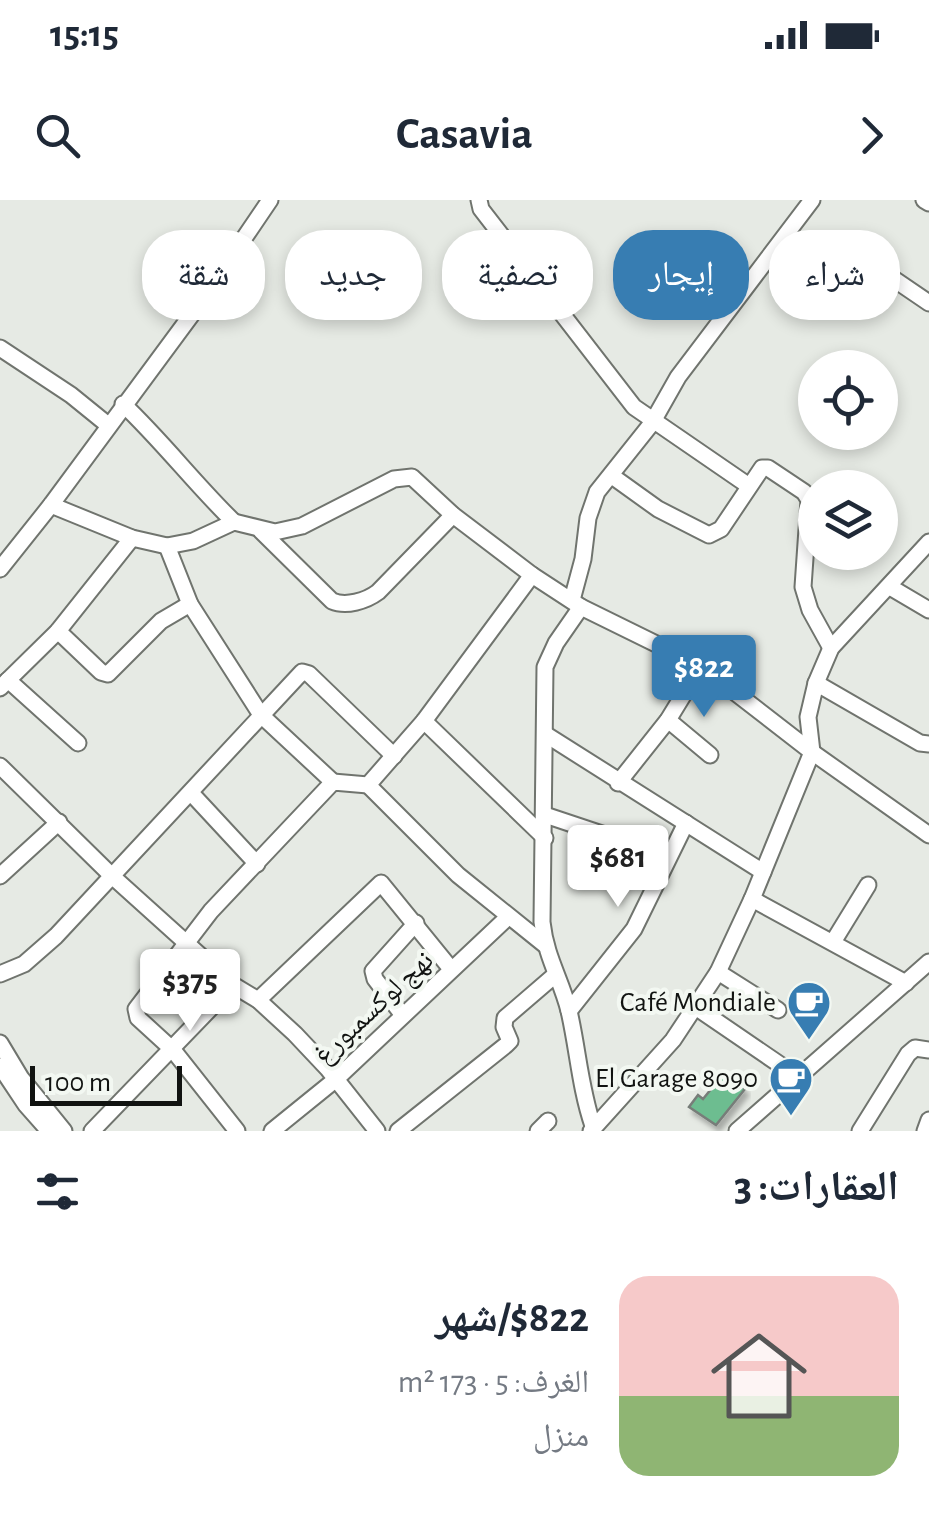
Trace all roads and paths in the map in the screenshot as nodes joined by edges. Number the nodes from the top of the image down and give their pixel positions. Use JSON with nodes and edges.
{"nodes":[{"id":1,"x":270,"y":200,"type":"edge"},
{"id":2,"x":480,"y":200,"type":"edge"},
{"id":3,"x":812,"y":200,"type":"edge"},
{"id":4,"x":900,"y":283,"type":"edge"},
{"id":5,"x":929,"y":304,"type":"edge"},
{"id":6,"x":0,"y":348,"type":"edge"},
{"id":7,"x":124,"y":404,"type":"junction"},
{"id":8,"x":652,"y":422,"type":"junction"},
{"id":9,"x":108,"y":425,"type":"junction"},
{"id":10,"x":612,"y":476,"type":"junction"},
{"id":11,"x":750,"y":486,"type":"junction"},
{"id":12,"x":51,"y":505,"type":"junction"},
{"id":13,"x":454,"y":515,"type":"junction"},
{"id":14,"x":234,"y":522,"type":"junction"},
{"id":15,"x":262,"y":531,"type":"junction"},
{"id":16,"x":132,"y":538,"type":"junction"},
{"id":17,"x":929,"y":542,"type":"edge"},
{"id":18,"x":167,"y":546,"type":"junction"},
{"id":19,"x":0,"y":569,"type":"edge"},
{"id":20,"x":532,"y":575,"type":"junction"},
{"id":21,"x":890,"y":586,"type":"junction"},
{"id":22,"x":577,"y":603,"type":"junction"},
{"id":23,"x":190,"y":604,"type":"junction"},
{"id":24,"x":929,"y":610,"type":"edge"},
{"id":25,"x":58,"y":631,"type":"junction"},
{"id":26,"x":831,"y":648,"type":"junction"},
{"id":27,"x":702,"y":666,"type":"junction"},
{"id":28,"x":816,"y":683,"type":"junction"},
{"id":29,"x":4,"y":684,"type":"edge"},
{"id":30,"x":261,"y":715,"type":"junction"},
{"id":31,"x":668,"y":720,"type":"junction"},
{"id":32,"x":424,"y":721,"type":"junction"},
{"id":33,"x":545,"y":734,"type":"junction"},
{"id":34,"x":78,"y":742,"type":"dead end"},
{"id":35,"x":929,"y":744,"type":"edge"},
{"id":36,"x":812,"y":752,"type":"junction"},
{"id":37,"x":710,"y":755,"type":"dead end"},
{"id":38,"x":394,"y":756,"type":"junction"},
{"id":39,"x":0,"y":766,"type":"edge"},
{"id":40,"x":333,"y":782,"type":"junction"},
{"id":41,"x":618,"y":783,"type":"junction"},
{"id":42,"x":368,"y":785,"type":"junction"},
{"id":43,"x":192,"y":794,"type":"junction"},
{"id":44,"x":545,"y":815,"type":"junction"},
{"id":45,"x":59,"y":822,"type":"junction"},
{"id":46,"x":686,"y":822,"type":"junction"},
{"id":47,"x":929,"y":835,"type":"edge"},
{"id":48,"x":545,"y":838,"type":"junction"},
{"id":49,"x":258,"y":864,"type":"junction"},
{"id":50,"x":664,"y":864,"type":"junction"},
{"id":51,"x":763,"y":872,"type":"junction"},
{"id":52,"x":0,"y":876,"type":"edge"},
{"id":53,"x":112,"y":876,"type":"junction"},
{"id":54,"x":868,"y":885,"type":"dead end"},
{"id":55,"x":752,"y":899,"type":"junction"},
{"id":56,"x":506,"y":918,"type":"junction"},
{"id":57,"x":416,"y":924,"type":"junction"},
{"id":58,"x":186,"y":941,"type":"junction"},
{"id":59,"x":833,"y":942,"type":"junction"},
{"id":60,"x":545,"y":945,"type":"junction"},
{"id":61,"x":929,"y":962,"type":"edge"},
{"id":62,"x":451,"y":969,"type":"junction"},
{"id":63,"x":718,"y":972,"type":"junction"},
{"id":64,"x":0,"y":974,"type":"edge"},
{"id":65,"x":555,"y":976,"type":"junction"},
{"id":66,"x":906,"y":983,"type":"junction"},
{"id":67,"x":233,"y":985,"type":"junction"},
{"id":68,"x":258,"y":1000,"type":"junction"},
{"id":69,"x":697,"y":1008,"type":"junction"},
{"id":70,"x":569,"y":1010,"type":"junction"},
{"id":71,"x":778,"y":1010,"type":"dead end"},
{"id":72,"x":402,"y":1014,"type":"junction"},
{"id":73,"x":0,"y":1043,"type":"edge"},
{"id":74,"x":173,"y":1050,"type":"junction"},
{"id":75,"x":929,"y":1050,"type":"edge"},
{"id":76,"x":0,"y":1066,"type":"edge"},
{"id":77,"x":798,"y":1077,"type":"junction"},
{"id":78,"x":335,"y":1080,"type":"junction"},
{"id":79,"x":929,"y":1120,"type":"edge"},
{"id":80,"x":592,"y":1128,"type":"edge"},
{"id":81,"x":276,"y":1130,"type":"edge"},
{"id":82,"x":48,"y":1131,"type":"edge"},
{"id":83,"x":64,"y":1131,"type":"edge"},
{"id":84,"x":92,"y":1131,"type":"edge"},
{"id":85,"x":237,"y":1131,"type":"edge"},
{"id":86,"x":377,"y":1131,"type":"edge"},
{"id":87,"x":398,"y":1131,"type":"edge"},
{"id":88,"x":737,"y":1131,"type":"edge"},
{"id":89,"x":860,"y":1131,"type":"edge"},
{"id":90,"x":925,"y":1131,"type":"edge"}],
"edges":[{"from":1,"to":7,"type":"street"},
{"from":2,"to":8,"type":"street"},
{"from":3,"to":8,"type":"street"},
{"from":4,"to":5,"type":"street"},
{"from":6,"to":9,"type":"street"},
{"from":7,"to":9,"type":"street"},
{"from":7,"to":14,"type":"street"},
{"from":8,"to":10,"type":"street"},
{"from":8,"to":11,"type":"street"},
{"from":9,"to":12,"type":"street"},
{"from":10,"to":11,"type":"street"},
{"from":10,"to":22,"type":"street"},
{"from":11,"to":26,"type":"street"},
{"from":12,"to":16,"type":"street"},
{"from":12,"to":19,"type":"street"},
{"from":13,"to":15,"type":"street"},
{"from":13,"to":15,"type":"street"},
{"from":13,"to":20,"type":"street"},
{"from":14,"to":15,"type":"street"},
{"from":14,"to":18,"type":"street"},
{"from":16,"to":18,"type":"street"},
{"from":16,"to":25,"type":"street"},
{"from":17,"to":21,"type":"street"},
{"from":18,"to":23,"type":"street"},
{"from":20,"to":22,"type":"street"},
{"from":20,"to":32,"type":"street"},
{"from":21,"to":24,"type":"street"},
{"from":21,"to":26,"type":"street"},
{"from":22,"to":27,"type":"street"},
{"from":22,"to":33,"type":"street"},
{"from":23,"to":25,"type":"street"},
{"from":23,"to":30,"type":"street"},
{"from":25,"to":29,"type":"street"},
{"from":26,"to":28,"type":"street"},
{"from":27,"to":31,"type":"street"},
{"from":27,"to":36,"type":"street"},
{"from":28,"to":35,"type":"street"},
{"from":28,"to":36,"type":"street"},
{"from":29,"to":34,"type":"street"},
{"from":30,"to":38,"type":"street"},
{"from":30,"to":40,"type":"street"},
{"from":30,"to":43,"type":"street"},
{"from":31,"to":37,"type":"street"},
{"from":31,"to":41,"type":"street"},
{"from":32,"to":38,"type":"street"},
{"from":32,"to":48,"type":"street"},
{"from":33,"to":41,"type":"street"},
{"from":33,"to":44,"type":"street"},
{"from":36,"to":47,"type":"street"},
{"from":36,"to":51,"type":"street"},
{"from":38,"to":42,"type":"street"},
{"from":39,"to":45,"type":"street"},
{"from":40,"to":42,"type":"street"},
{"from":40,"to":49,"type":"street"},
{"from":41,"to":46,"type":"street"},
{"from":42,"to":56,"type":"street"},
{"from":43,"to":49,"type":"street"},
{"from":43,"to":53,"type":"street"},
{"from":44,"to":48,"type":"street"},
{"from":44,"to":50,"type":"street"},
{"from":45,"to":52,"type":"street"},
{"from":45,"to":53,"type":"street"},
{"from":46,"to":50,"type":"street"},
{"from":46,"to":51,"type":"street"},
{"from":48,"to":60,"type":"street"},
{"from":49,"to":58,"type":"street"},
{"from":50,"to":70,"type":"street"},
{"from":51,"to":55,"type":"street"},
{"from":53,"to":58,"type":"street"},
{"from":53,"to":64,"type":"street"},
{"from":54,"to":59,"type":"street"},
{"from":55,"to":59,"type":"street"},
{"from":55,"to":63,"type":"street"},
{"from":56,"to":60,"type":"street"},
{"from":56,"to":62,"type":"street","name":"نهج لوكسمبورغ"},
{"from":57,"to":62,"type":"street"},
{"from":57,"to":68,"type":"street"},
{"from":57,"to":72,"type":"street"},
{"from":58,"to":67,"type":"street"},
{"from":58,"to":74,"type":"street"},
{"from":59,"to":66,"type":"street"},
{"from":60,"to":65,"type":"street"},
{"from":61,"to":66,"type":"street"},
{"from":62,"to":72,"type":"street","name":"نهج لوكسمبورغ"},
{"from":63,"to":69,"type":"street"},
{"from":63,"to":71,"type":"street"},
{"from":65,"to":70,"type":"street"},
{"from":65,"to":87,"type":"street"},
{"from":66,"to":77,"type":"street"},
{"from":67,"to":68,"type":"street"},
{"from":67,"to":74,"type":"street"},
{"from":68,"to":78,"type":"street"},
{"from":69,"to":77,"type":"street"},
{"from":69,"to":80,"type":"street"},
{"from":70,"to":80,"type":"street"},
{"from":72,"to":78,"type":"street","name":"نهج لوكسمبورغ"},
{"from":73,"to":83,"type":"street"},
{"from":74,"to":84,"type":"street"},
{"from":74,"to":85,"type":"street"},
{"from":75,"to":89,"type":"street"},
{"from":76,"to":82,"type":"street"},
{"from":77,"to":88,"type":"street"},
{"from":78,"to":81,"type":"street","name":"نهج لوكسمبورغ"},
{"from":78,"to":86,"type":"street"},
{"from":79,"to":90,"type":"street"}]}
